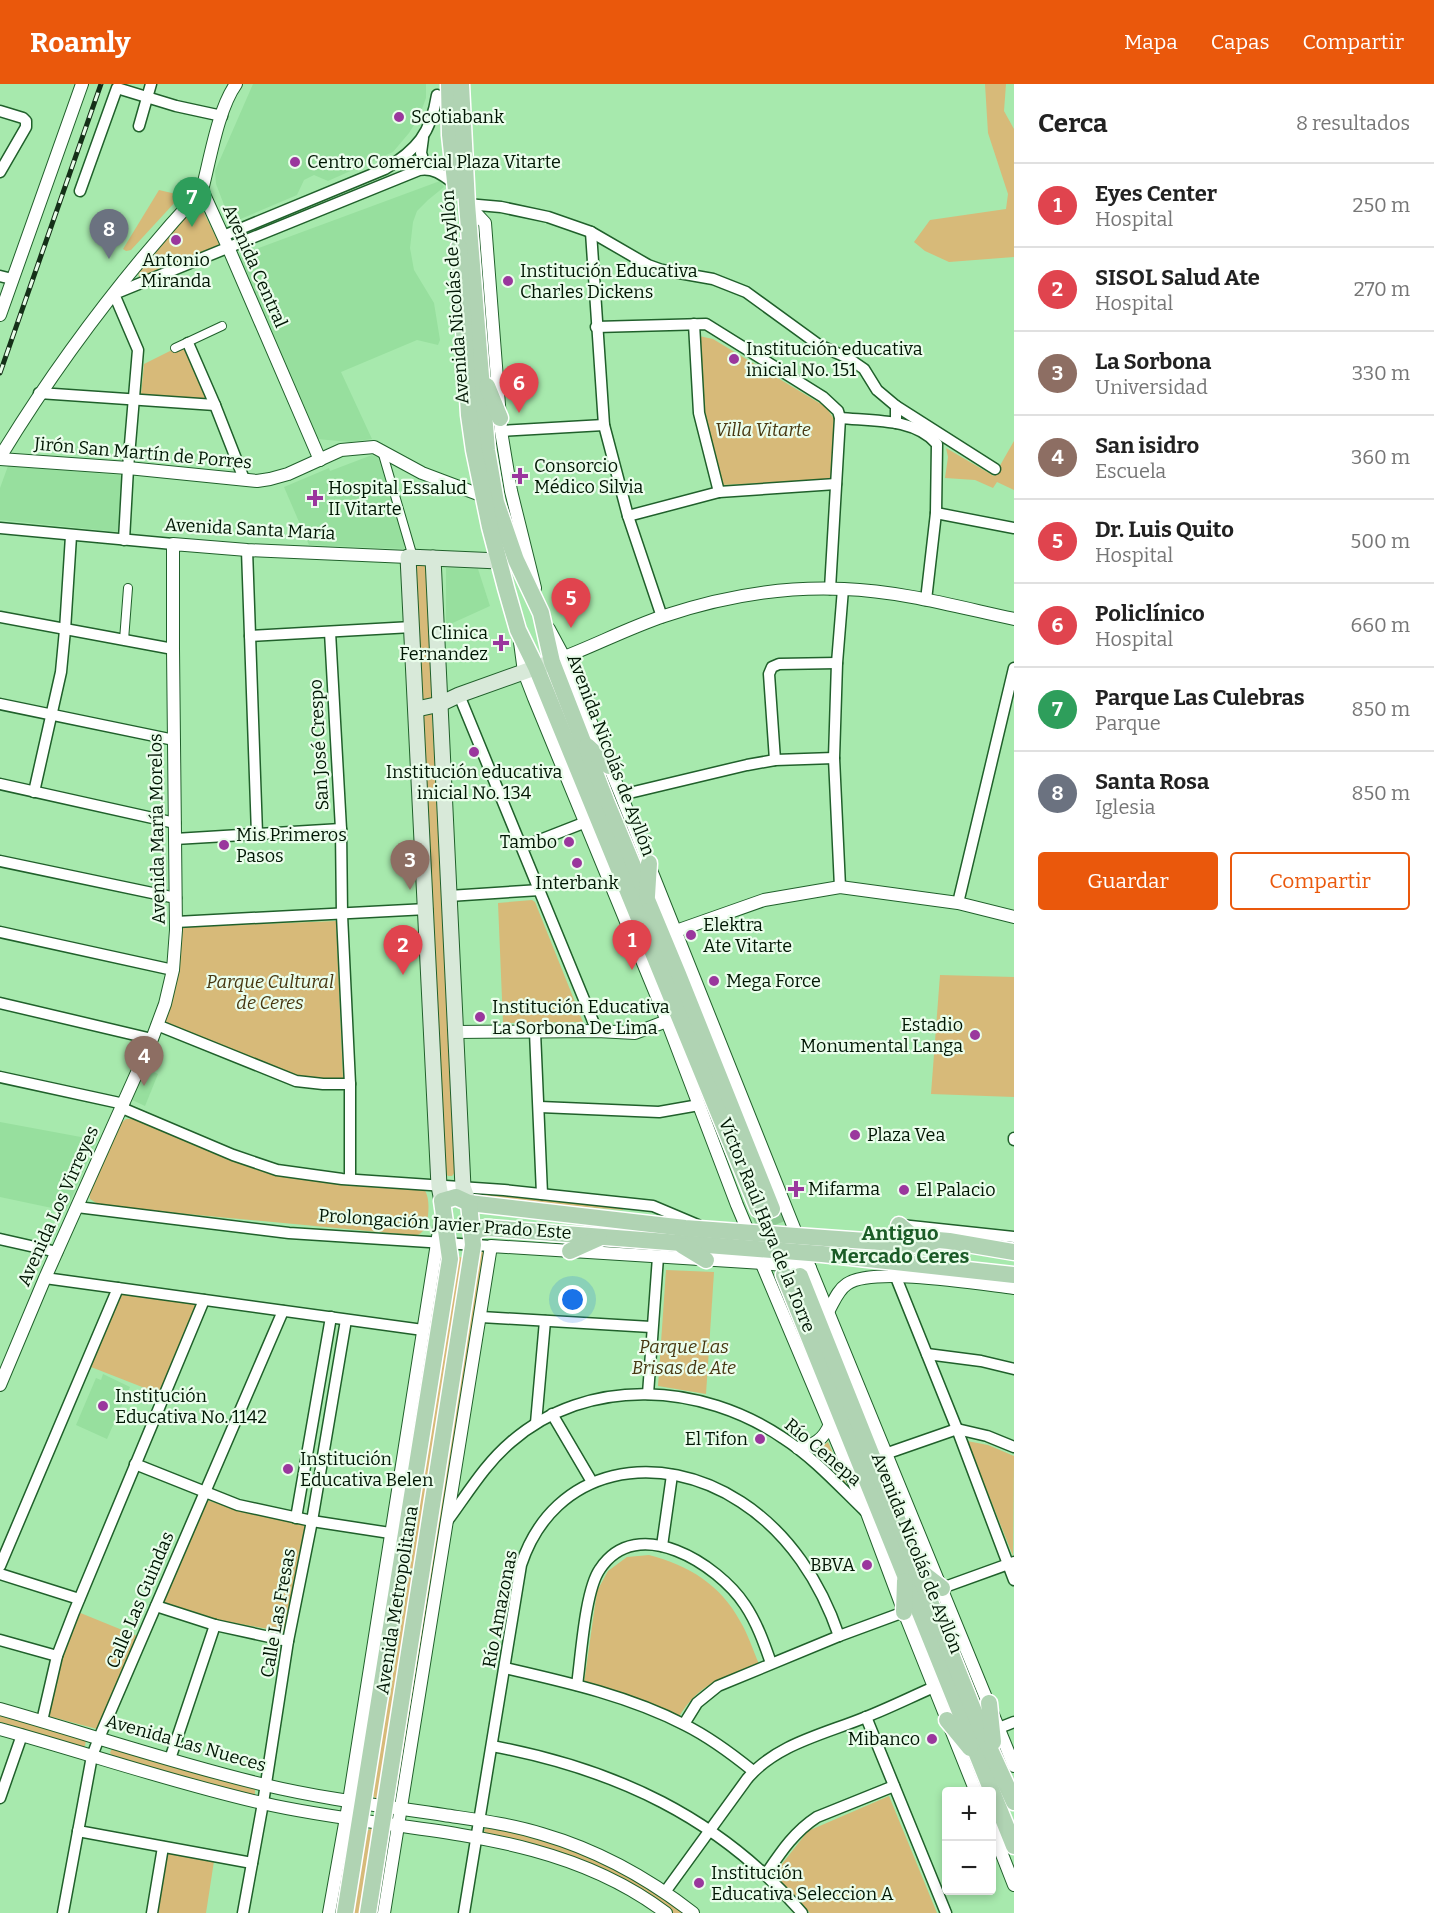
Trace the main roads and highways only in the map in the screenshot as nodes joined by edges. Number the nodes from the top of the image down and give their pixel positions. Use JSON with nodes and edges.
{"nodes":[{"id":1,"x":461,"y":84,"type":"edge"},
{"id":2,"x":443,"y":90,"type":"edge"},
{"id":3,"x":480,"y":367,"type":"junction"},
{"id":4,"x":500,"y":425,"type":"road end"},
{"id":5,"x":433,"y":558,"type":"junction"},
{"id":6,"x":498,"y":561,"type":"junction"},
{"id":7,"x":544,"y":664,"type":"junction"},
{"id":8,"x":440,"y":704,"type":"junction"},
{"id":9,"x":417,"y":710,"type":"junction"},
{"id":10,"x":577,"y":747,"type":"junction"},
{"id":11,"x":609,"y":766,"type":"road end"},
{"id":12,"x":571,"y":786,"type":"road end"},
{"id":13,"x":649,"y":863,"type":"road end"},
{"id":14,"x":609,"y":880,"type":"road end"},
{"id":15,"x":640,"y":903,"type":"junction"},
{"id":16,"x":466,"y":1195,"type":"junction"},
{"id":17,"x":442,"y":1198,"type":"junction"},
{"id":18,"x":765,"y":1209,"type":"tunnel mouth"},
{"id":19,"x":899,"y":1225,"type":"road end"},
{"id":20,"x":602,"y":1237,"type":"junction"},
{"id":21,"x":473,"y":1240,"type":"junction"},
{"id":22,"x":873,"y":1242,"type":"junction"},
{"id":23,"x":677,"y":1243,"type":"junction"},
{"id":24,"x":926,"y":1244,"type":"junction"},
{"id":25,"x":570,"y":1251,"type":"road end"},
{"id":26,"x":1014,"y":1252,"type":"edge"},
{"id":27,"x":872,"y":1259,"type":"junction"},
{"id":28,"x":706,"y":1260,"type":"road end"},
{"id":29,"x":929,"y":1264,"type":"junction"},
{"id":30,"x":800,"y":1268,"type":"junction"},
{"id":31,"x":1010,"y":1273,"type":"edge"},
{"id":32,"x":912,"y":1572,"type":"junction"},
{"id":33,"x":942,"y":1588,"type":"road end"},
{"id":34,"x":904,"y":1612,"type":"road end"},
{"id":35,"x":989,"y":1703,"type":"road end"},
{"id":36,"x":947,"y":1720,"type":"road end"},
{"id":37,"x":987,"y":1758,"type":"junction"},
{"id":38,"x":1014,"y":1802,"type":"edge"},
{"id":39,"x":1014,"y":1846,"type":"edge"},
{"id":40,"x":345,"y":1913,"type":"edge"},
{"id":41,"x":368,"y":1913,"type":"edge"}],
"edges":[{"from":1,"to":3,"type":"main road","name":"Avenida Nicolás de Ayllón"},
{"from":2,"to":6,"type":"main road","name":"Avenida Nicolás de Ayllón"},
{"from":3,"to":4,"type":"main road"},
{"from":3,"to":7,"type":"main road","name":"Avenida Nicolás de Ayllón"},
{"from":5,"to":6,"type":"main road","name":"Avenida Santa María"},
{"from":5,"to":8,"type":"main road"},
{"from":5,"to":9,"type":"main road","name":"Avenida Santa María"},
{"from":6,"to":7,"type":"main road","name":"Avenida Nicolás de Ayllón"},
{"from":7,"to":8,"type":"main road"},
{"from":7,"to":10,"type":"main road","name":"Avenida Nicolás de Ayllón"},
{"from":8,"to":9,"type":"main road"},
{"from":8,"to":16,"type":"main road"},
{"from":9,"to":17,"type":"main road"},
{"from":10,"to":11,"type":"main road"},
{"from":10,"to":12,"type":"main road"},
{"from":10,"to":15,"type":"main road","name":"Avenida Nicolás de Ayllón"},
{"from":13,"to":15,"type":"main road"},
{"from":14,"to":15,"type":"main road"},
{"from":15,"to":18,"type":"main road","name":"Avenida Nicolás de Ayllón"},
{"from":16,"to":17,"type":"main road","name":"Prolongación Javier Prado Este"},
{"from":16,"to":21,"type":"main road","name":"Avenida Metropolitana"},
{"from":16,"to":22,"type":"main road","name":"Prolongación Javier Prado Este"},
{"from":17,"to":40,"type":"main road","name":"Avenida Metropolitana"},
{"from":19,"to":24,"type":"main road"},
{"from":20,"to":21,"type":"main road","name":"Prolongación Javier Prado Este"},
{"from":20,"to":23,"type":"main road","name":"Prolongación Javier Prado Este"},
{"from":20,"to":25,"type":"main road"},
{"from":21,"to":41,"type":"main road","name":"Avenida Metropolitana"},
{"from":22,"to":24,"type":"main road","name":"Prolongación Javier Prado Este"},
{"from":22,"to":27,"type":"main road"},
{"from":23,"to":28,"type":"main road"},
{"from":23,"to":30,"type":"main road","name":"Prolongación Javier Prado Este"},
{"from":24,"to":26,"type":"main road","name":"Prolongación Javier Prado Este"},
{"from":24,"to":29,"type":"main road"},
{"from":27,"to":29,"type":"main road","name":"Prolongación Javier Prado Este"},
{"from":27,"to":30,"type":"main road","name":"Prolongación Javier Prado Este"},
{"from":29,"to":31,"type":"main road","name":"Prolongación Javier Prado Este"},
{"from":30,"to":32,"type":"main road","name":"Avenida Nicolás de Ayllón"},
{"from":32,"to":33,"type":"main road"},
{"from":32,"to":34,"type":"main road"},
{"from":32,"to":37,"type":"main road","name":"Avenida Nicolás de Ayllón"},
{"from":35,"to":37,"type":"main road"},
{"from":36,"to":37,"type":"main road"},
{"from":37,"to":38,"type":"main road","name":"Avenida Nicolás de Ayllón"},
{"from":37,"to":39,"type":"main road","name":"Avenida Nicolás de Ayllón"}]}
